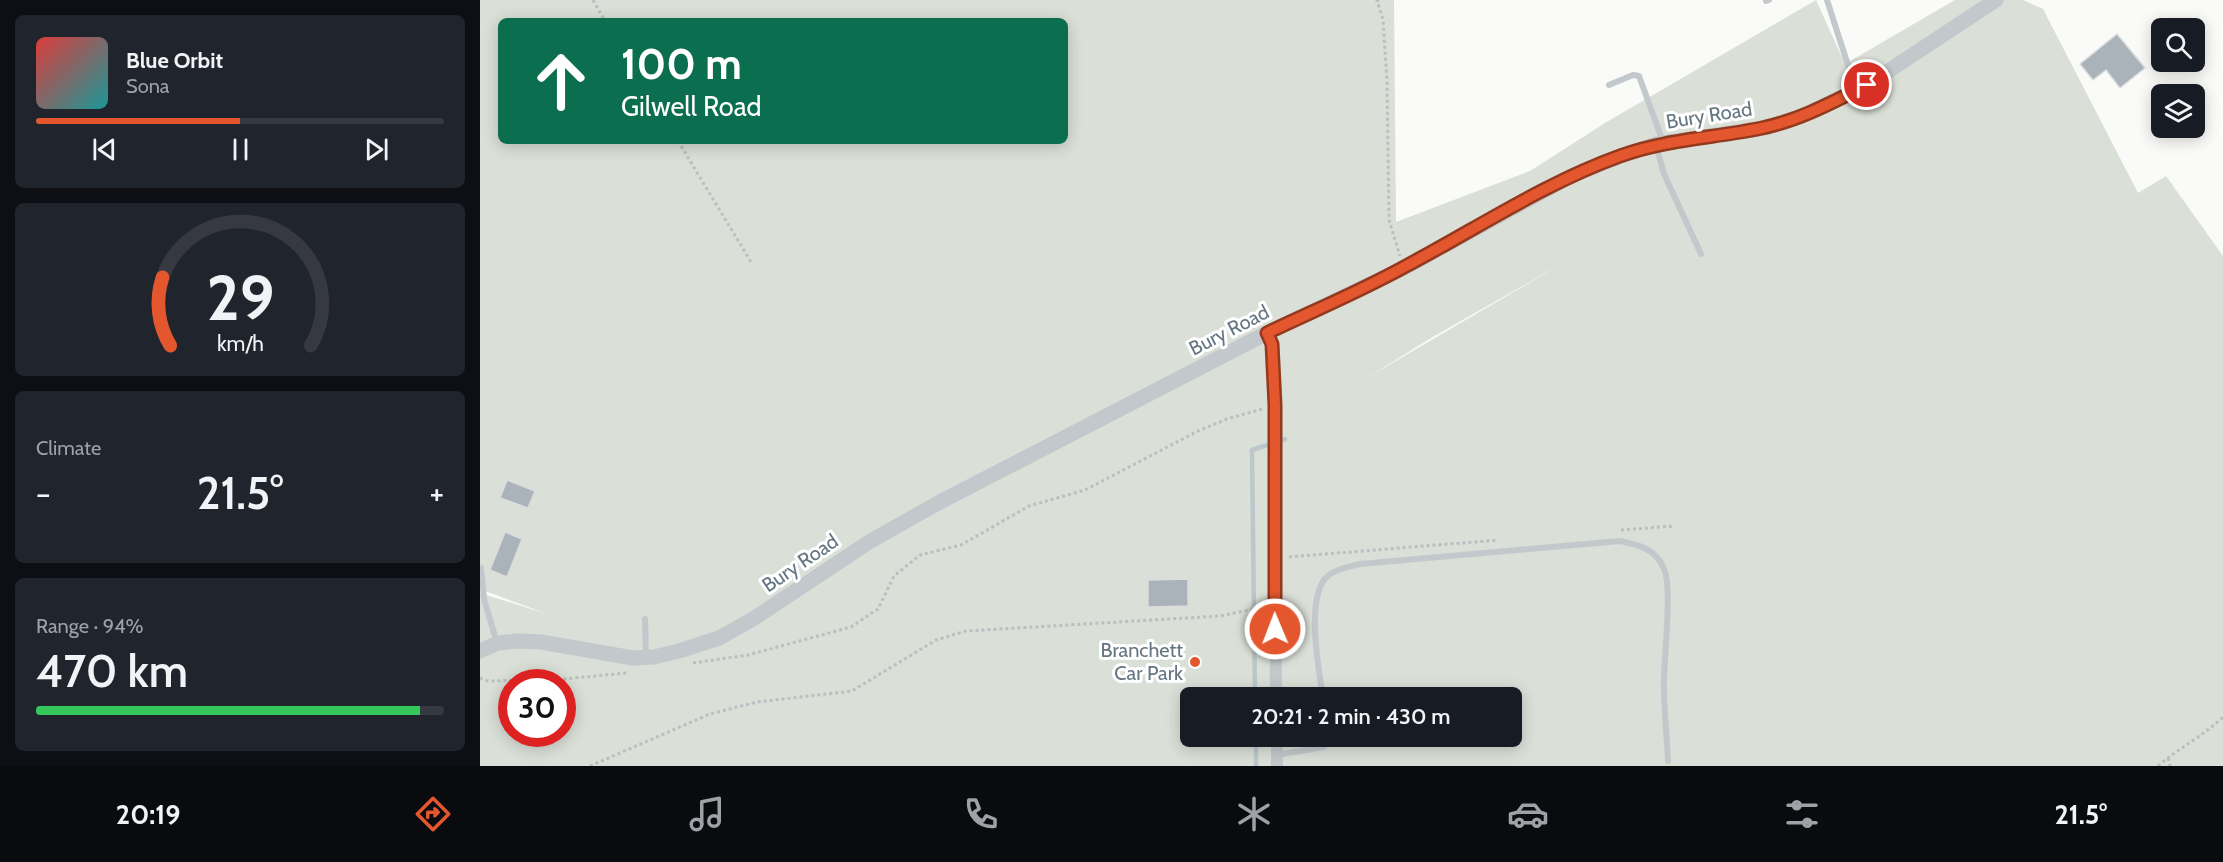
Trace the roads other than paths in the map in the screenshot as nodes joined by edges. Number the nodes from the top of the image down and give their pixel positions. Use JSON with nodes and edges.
{"nodes":[{"id":1,"x":1827,"y":0,"type":"edge"},
{"id":2,"x":1996,"y":0,"type":"edge"},
{"id":3,"x":1609,"y":85,"type":"dead end"},
{"id":4,"x":1856,"y":90,"type":"junction"},
{"id":5,"x":1659,"y":144,"type":"junction"},
{"id":6,"x":1701,"y":254,"type":"dead end"},
{"id":7,"x":1267,"y":333,"type":"junction"},
{"id":8,"x":481,"y":568,"type":"edge"},
{"id":9,"x":645,"y":619,"type":"dead end"},
{"id":10,"x":498,"y":643,"type":"junction"},
{"id":11,"x":480,"y":651,"type":"edge"},
{"id":12,"x":646,"y":657,"type":"junction"},
{"id":13,"x":1276,"y":687,"type":"edge"},
{"id":14,"x":1322,"y":687,"type":"edge"},
{"id":15,"x":1324,"y":747,"type":"edge"},
{"id":16,"x":1277,"y":761,"type":"edge"},
{"id":17,"x":1668,"y":761,"type":"dead end"}],
"edges":[{"from":1,"to":4,"type":"lane"},
{"from":2,"to":4,"type":"street","name":"Bury Road"},
{"from":3,"to":5,"type":"lane"},
{"from":4,"to":5,"type":"street","name":"Bury Road"},
{"from":5,"to":6,"type":"lane"},
{"from":5,"to":7,"type":"street","name":"Bury Road"},
{"from":7,"to":12,"type":"street","name":"Bury Road"},
{"from":7,"to":13,"type":"street"},
{"from":8,"to":10,"type":"lane"},
{"from":9,"to":12,"type":"lane"},
{"from":10,"to":11,"type":"street","name":"Bury Road"},
{"from":10,"to":12,"type":"street","name":"Bury Road"},
{"from":14,"to":17,"type":"lane"},
{"from":15,"to":16,"type":"lane"}]}
